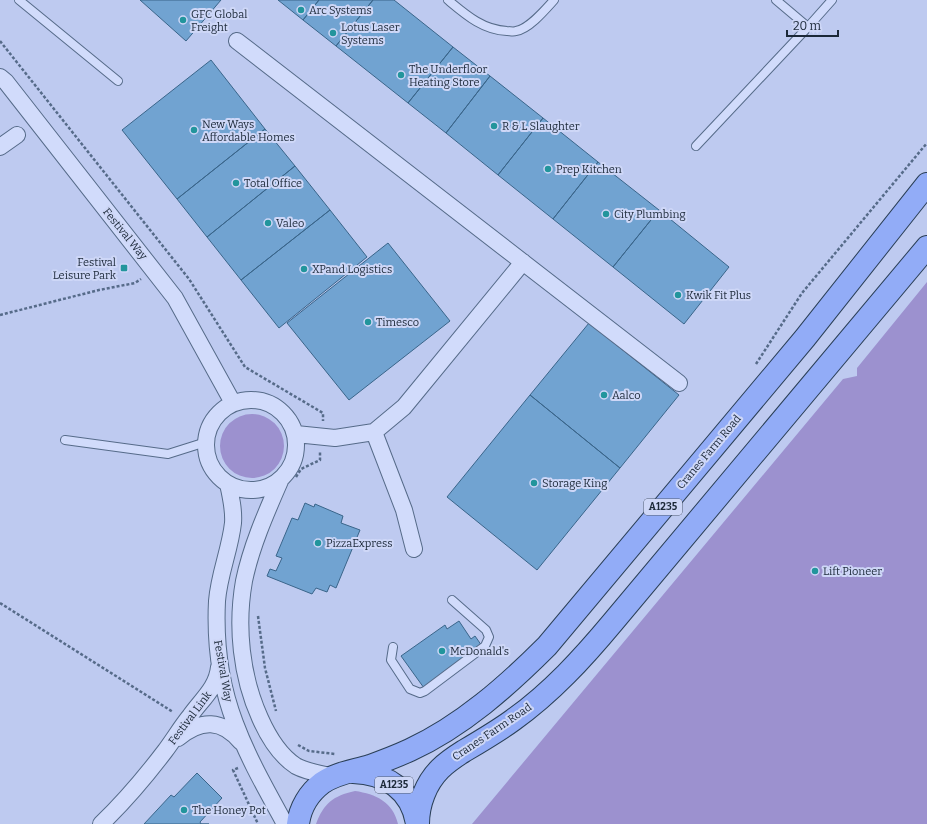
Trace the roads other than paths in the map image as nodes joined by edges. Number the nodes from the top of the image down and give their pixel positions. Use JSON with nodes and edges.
{"nodes":[{"id":1,"x":19,"y":0,"type":"edge"},
{"id":2,"x":448,"y":0,"type":"edge"},
{"id":3,"x":554,"y":0,"type":"edge"},
{"id":4,"x":776,"y":0,"type":"edge"},
{"id":5,"x":832,"y":0,"type":"edge"},
{"id":6,"x":808,"y":27,"type":"junction"},
{"id":7,"x":237,"y":41,"type":"dead end"},
{"id":8,"x":0,"y":77,"type":"edge"},
{"id":9,"x":118,"y":81,"type":"dead end"},
{"id":10,"x":17,"y":135,"type":"dead end"},
{"id":11,"x":696,"y":146,"type":"dead end"},
{"id":12,"x":0,"y":147,"type":"edge"},
{"id":13,"x":927,"y":184,"type":"edge"},
{"id":14,"x":927,"y":247,"type":"edge"},
{"id":15,"x":523,"y":262,"type":"junction"},
{"id":16,"x":679,"y":383,"type":"dead end"},
{"id":17,"x":233,"y":403,"type":"junction"},
{"id":18,"x":374,"y":432,"type":"junction"},
{"id":19,"x":296,"y":434,"type":"junction"},
{"id":20,"x":65,"y":440,"type":"dead end"},
{"id":21,"x":206,"y":442,"type":"junction"},
{"id":22,"x":280,"y":481,"type":"junction"},
{"id":23,"x":228,"y":484,"type":"junction"},
{"id":24,"x":414,"y":549,"type":"dead end"},
{"id":25,"x":452,"y":600,"type":"dead end"},
{"id":26,"x":393,"y":647,"type":"dead end"},
{"id":27,"x":219,"y":663,"type":"junction"},
{"id":28,"x":245,"y":747,"type":"junction"},
{"id":29,"x":166,"y":750,"type":"junction"},
{"id":30,"x":341,"y":767,"type":"junction"},
{"id":31,"x":101,"y":824,"type":"edge"},
{"id":32,"x":284,"y":824,"type":"edge"},
{"id":33,"x":298,"y":824,"type":"edge"},
{"id":34,"x":418,"y":824,"type":"edge"}],
"edges":[{"from":1,"to":9,"type":"lane"},
{"from":2,"to":3,"type":"lane"},
{"from":4,"to":6,"type":"lane"},
{"from":5,"to":6,"type":"lane"},
{"from":6,"to":11,"type":"lane"},
{"from":7,"to":15,"type":"street"},
{"from":8,"to":17,"type":"street","name":"Festival Way"},
{"from":10,"to":12,"type":"street"},
{"from":13,"to":30,"type":"main road","name":"Cranes Farm Road","number":"A1235"},
{"from":14,"to":34,"type":"main road","name":"Cranes Farm Road","number":"A1235"},
{"from":15,"to":16,"type":"street"},
{"from":15,"to":18,"type":"street"},
{"from":17,"to":19,"type":"street"},
{"from":17,"to":21,"type":"street"},
{"from":18,"to":19,"type":"street"},
{"from":18,"to":24,"type":"street"},
{"from":19,"to":22,"type":"street"},
{"from":20,"to":21,"type":"lane"},
{"from":21,"to":23,"type":"street"},
{"from":22,"to":23,"type":"street"},
{"from":22,"to":30,"type":"street","name":"Festival Way"},
{"from":23,"to":27,"type":"street","name":"Festival Way"},
{"from":25,"to":26,"type":"lane"},
{"from":27,"to":28,"type":"street","name":"Festival Way"},
{"from":27,"to":29,"type":"street","name":"Festival Link"},
{"from":28,"to":29,"type":"street","name":"Festival Link"},
{"from":28,"to":32,"type":"street","name":"Festival Way"},
{"from":29,"to":31,"type":"street","name":"Festival Link"},
{"from":30,"to":33,"type":"main road","name":"Cranes Farm Road","number":"A1235"},
{"from":30,"to":34,"type":"main road","name":"Cranes Farm Road","number":"A1235"}]}
